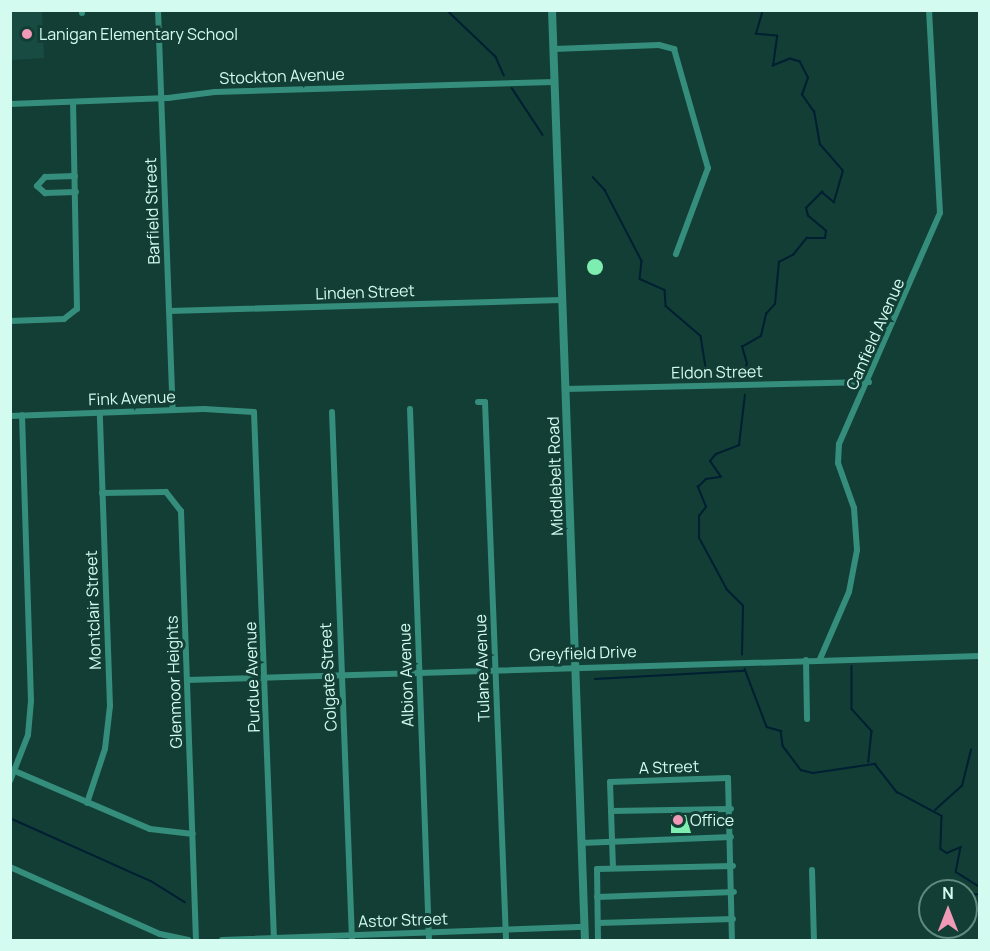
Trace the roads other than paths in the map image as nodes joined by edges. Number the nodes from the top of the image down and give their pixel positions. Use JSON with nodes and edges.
{"nodes":[{"id":1,"x":158,"y":10,"type":"edge"},
{"id":2,"x":552,"y":10,"type":"edge"},
{"id":3,"x":929,"y":10,"type":"edge"},
{"id":4,"x":554,"y":49,"type":"junction"},
{"id":5,"x":554,"y":82,"type":"junction"},
{"id":6,"x":161,"y":99,"type":"junction"},
{"id":7,"x":72,"y":102,"type":"junction"},
{"id":8,"x":10,"y":104,"type":"edge"},
{"id":9,"x":75,"y":176,"type":"junction"},
{"id":10,"x":76,"y":192,"type":"junction"},
{"id":11,"x":676,"y":254,"type":"dead end"},
{"id":12,"x":562,"y":300,"type":"junction"},
{"id":13,"x":170,"y":311,"type":"junction"},
{"id":14,"x":10,"y":321,"type":"edge"},
{"id":15,"x":869,"y":382,"type":"junction"},
{"id":16,"x":565,"y":389,"type":"junction"},
{"id":17,"x":478,"y":402,"type":"dead end"},
{"id":18,"x":410,"y":409,"type":"dead end"},
{"id":19,"x":173,"y":410,"type":"junction"},
{"id":20,"x":254,"y":412,"type":"joint"},
{"id":21,"x":332,"y":412,"type":"dead end"},
{"id":22,"x":100,"y":413,"type":"junction"},
{"id":23,"x":22,"y":415,"type":"junction"},
{"id":24,"x":10,"y":416,"type":"edge"},
{"id":25,"x":102,"y":493,"type":"junction"},
{"id":26,"x":980,"y":656,"type":"edge"},
{"id":27,"x":820,"y":659,"type":"junction"},
{"id":28,"x":806,"y":660,"type":"junction"},
{"id":29,"x":575,"y":666,"type":"junction"},
{"id":30,"x":496,"y":669,"type":"junction"},
{"id":31,"x":420,"y":672,"type":"junction"},
{"id":32,"x":342,"y":675,"type":"junction"},
{"id":33,"x":265,"y":678,"type":"junction"},
{"id":34,"x":187,"y":680,"type":"junction"},
{"id":35,"x":807,"y":719,"type":"dead end"},
{"id":36,"x":13,"y":769,"type":"edge"},
{"id":37,"x":10,"y":780,"type":"edge"},
{"id":38,"x":87,"y":803,"type":"junction"},
{"id":39,"x":731,"y":809,"type":"junction"},
{"id":40,"x":611,"y":811,"type":"junction"},
{"id":41,"x":193,"y":834,"type":"junction"},
{"id":42,"x":731,"y":837,"type":"junction"},
{"id":43,"x":612,"y":841,"type":"junction"},
{"id":44,"x":581,"y":843,"type":"junction"},
{"id":45,"x":733,"y":866,"type":"junction"},
{"id":46,"x":10,"y":867,"type":"edge"},
{"id":47,"x":613,"y":868,"type":"junction"},
{"id":48,"x":812,"y":870,"type":"dead end"},
{"id":49,"x":734,"y":892,"type":"junction"},
{"id":50,"x":597,"y":897,"type":"junction"},
{"id":51,"x":733,"y":919,"type":"junction"},
{"id":52,"x":598,"y":923,"type":"junction"},
{"id":53,"x":585,"y":927,"type":"junction"},
{"id":54,"x":506,"y":930,"type":"junction"},
{"id":55,"x":429,"y":933,"type":"junction"},
{"id":56,"x":352,"y":938,"type":"edge"},
{"id":57,"x":188,"y":940,"type":"edge"},
{"id":58,"x":196,"y":940,"type":"edge"},
{"id":59,"x":222,"y":940,"type":"edge"},
{"id":60,"x":274,"y":940,"type":"edge"},
{"id":61,"x":429,"y":940,"type":"edge"},
{"id":62,"x":506,"y":940,"type":"edge"},
{"id":63,"x":585,"y":940,"type":"edge"},
{"id":64,"x":598,"y":940,"type":"edge"},
{"id":65,"x":732,"y":940,"type":"edge"},
{"id":66,"x":814,"y":940,"type":"edge"}],
"edges":[{"from":1,"to":6,"type":"street","name":"Barfield Street"},
{"from":2,"to":4,"type":"street","name":"Middlebelt Road"},
{"from":3,"to":15,"type":"street","name":"Canfield Avenue"},
{"from":4,"to":5,"type":"street","name":"Middlebelt Road"},
{"from":4,"to":11,"type":"street"},
{"from":5,"to":6,"type":"street","name":"Stockton Avenue"},
{"from":5,"to":12,"type":"street","name":"Middlebelt Road"},
{"from":6,"to":7,"type":"street","name":"Stockton Avenue"},
{"from":6,"to":13,"type":"street","name":"Barfield Street"},
{"from":7,"to":8,"type":"street","name":"Stockton Avenue"},
{"from":7,"to":9,"type":"street"},
{"from":9,"to":10,"type":"street"},
{"from":9,"to":10,"type":"street"},
{"from":10,"to":14,"type":"street"},
{"from":12,"to":13,"type":"street","name":"Linden Street"},
{"from":12,"to":16,"type":"street","name":"Middlebelt Road"},
{"from":13,"to":19,"type":"street","name":"Barfield Street"},
{"from":15,"to":16,"type":"street","name":"Eldon Street"},
{"from":15,"to":27,"type":"street","name":"Canfield Avenue"},
{"from":16,"to":29,"type":"street","name":"Middlebelt Road"},
{"from":17,"to":30,"type":"street","name":"Tulane Avenue"},
{"from":18,"to":31,"type":"street","name":"Albion Avenue"},
{"from":19,"to":20,"type":"street","name":"Fink Avenue"},
{"from":19,"to":22,"type":"street","name":"Fink Avenue"},
{"from":20,"to":33,"type":"street","name":"Purdue Avenue"},
{"from":21,"to":32,"type":"street","name":"Colgate Street"},
{"from":22,"to":23,"type":"street","name":"Fink Avenue"},
{"from":22,"to":25,"type":"street","name":"Montclair Street"},
{"from":23,"to":24,"type":"street","name":"Fink Avenue"},
{"from":23,"to":36,"type":"street"},
{"from":25,"to":34,"type":"street","name":"Glenmoor Heights"},
{"from":25,"to":38,"type":"street","name":"Montclair Street"},
{"from":26,"to":27,"type":"street","name":"Greyfield Drive"},
{"from":27,"to":28,"type":"street","name":"Greyfield Drive"},
{"from":28,"to":29,"type":"street","name":"Greyfield Drive"},
{"from":28,"to":35,"type":"street"},
{"from":29,"to":30,"type":"street","name":"Greyfield Drive"},
{"from":29,"to":44,"type":"street","name":"Middlebelt Road"},
{"from":30,"to":31,"type":"street","name":"Greyfield Drive"},
{"from":30,"to":54,"type":"street","name":"Tulane Avenue"},
{"from":31,"to":32,"type":"street","name":"Greyfield Drive"},
{"from":31,"to":55,"type":"street","name":"Albion Avenue"},
{"from":32,"to":33,"type":"street","name":"Greyfield Drive"},
{"from":32,"to":56,"type":"street","name":"Colgate Street"},
{"from":33,"to":34,"type":"street","name":"Greyfield Drive"},
{"from":33,"to":60,"type":"street","name":"Purdue Avenue"},
{"from":34,"to":41,"type":"street","name":"Glenmoor Heights"},
{"from":36,"to":37,"type":"street"},
{"from":36,"to":38,"type":"street"},
{"from":38,"to":41,"type":"street"},
{"from":39,"to":40,"type":"street"},
{"from":39,"to":40,"type":"street","name":"A Street"},
{"from":39,"to":42,"type":"street"},
{"from":40,"to":43,"type":"street","name":"A Street"},
{"from":41,"to":58,"type":"street","name":"Glenmoor Heights"},
{"from":42,"to":43,"type":"street"},
{"from":42,"to":45,"type":"street"},
{"from":43,"to":44,"type":"street"},
{"from":43,"to":47,"type":"street","name":"A Street"},
{"from":44,"to":53,"type":"street","name":"Middlebelt Road"},
{"from":45,"to":47,"type":"street"},
{"from":45,"to":49,"type":"street"},
{"from":46,"to":57,"type":"street"},
{"from":47,"to":50,"type":"street"},
{"from":48,"to":66,"type":"street"},
{"from":49,"to":50,"type":"street"},
{"from":49,"to":51,"type":"street"},
{"from":50,"to":52,"type":"street"},
{"from":51,"to":52,"type":"street"},
{"from":51,"to":65,"type":"street"},
{"from":52,"to":64,"type":"street"},
{"from":53,"to":54,"type":"street","name":"Astor Street"},
{"from":53,"to":63,"type":"street","name":"Middlebelt Road"},
{"from":54,"to":55,"type":"street","name":"Astor Street"},
{"from":54,"to":62,"type":"street","name":"Tulane Avenue"},
{"from":55,"to":56,"type":"street","name":"Astor Street"},
{"from":55,"to":61,"type":"street","name":"Albion Avenue"},
{"from":56,"to":60,"type":"street","name":"Astor Street"},
{"from":59,"to":60,"type":"street","name":"Astor Street"}]}
